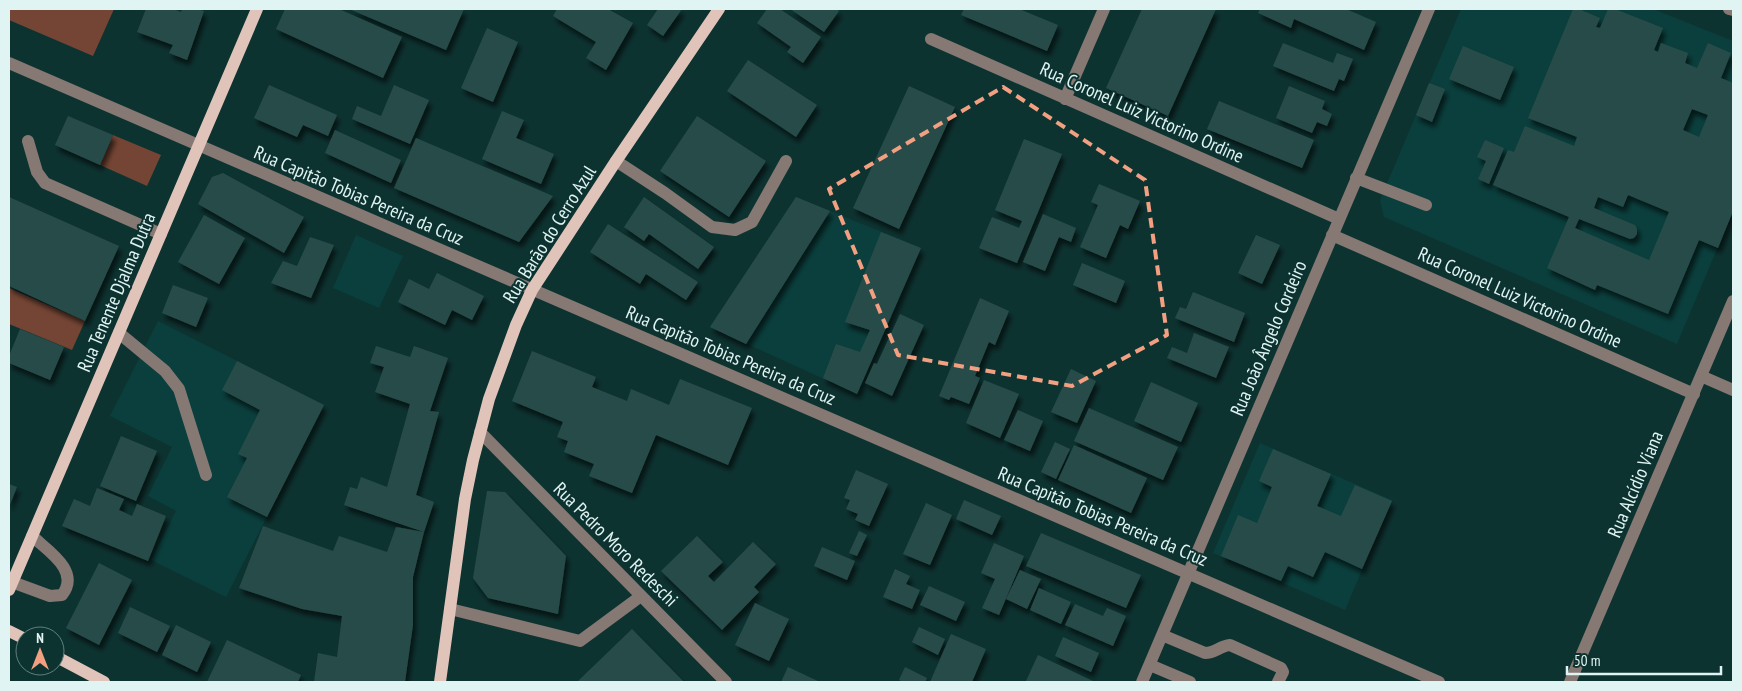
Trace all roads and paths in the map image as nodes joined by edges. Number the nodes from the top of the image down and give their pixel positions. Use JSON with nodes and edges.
{"nodes":[{"id":1,"x":257,"y":9,"type":"edge"},
{"id":2,"x":719,"y":9,"type":"edge"},
{"id":3,"x":1104,"y":9,"type":"edge"},
{"id":4,"x":1429,"y":9,"type":"edge"},
{"id":5,"x":1729,"y":9,"type":"edge"},
{"id":6,"x":1733,"y":10,"type":"edge"},
{"id":7,"x":931,"y":40,"type":"dead end"},
{"id":8,"x":9,"y":63,"type":"edge"},
{"id":9,"x":1065,"y":99,"type":"junction"},
{"id":10,"x":28,"y":141,"type":"dead end"},
{"id":11,"x":199,"y":146,"type":"junction"},
{"id":12,"x":616,"y":161,"type":"junction"},
{"id":13,"x":786,"y":161,"type":"dead end"},
{"id":14,"x":1356,"y":178,"type":"junction"},
{"id":15,"x":1426,"y":205,"type":"dead end"},
{"id":16,"x":1339,"y":219,"type":"junction"},
{"id":17,"x":161,"y":234,"type":"junction"},
{"id":18,"x":1332,"y":235,"type":"junction"},
{"id":19,"x":532,"y":290,"type":"junction"},
{"id":20,"x":1733,"y":301,"type":"edge"},
{"id":21,"x":119,"y":333,"type":"junction"},
{"id":22,"x":1701,"y":376,"type":"junction"},
{"id":23,"x":1733,"y":390,"type":"edge"},
{"id":24,"x":1694,"y":394,"type":"junction"},
{"id":25,"x":480,"y":432,"type":"junction"},
{"id":26,"x":206,"y":475,"type":"dead end"},
{"id":27,"x":32,"y":536,"type":"junction"},
{"id":28,"x":1188,"y":574,"type":"junction"},
{"id":29,"x":10,"y":586,"type":"edge"},
{"id":30,"x":641,"y":596,"type":"junction"},
{"id":31,"x":450,"y":609,"type":"junction"},
{"id":32,"x":1162,"y":636,"type":"junction"},
{"id":33,"x":65,"y":661,"type":"edge"},
{"id":34,"x":1150,"y":665,"type":"junction"},
{"id":35,"x":104,"y":682,"type":"edge"},
{"id":36,"x":440,"y":682,"type":"edge"},
{"id":37,"x":726,"y":682,"type":"edge"},
{"id":38,"x":1142,"y":682,"type":"edge"},
{"id":39,"x":1190,"y":682,"type":"edge"},
{"id":40,"x":1278,"y":682,"type":"edge"},
{"id":41,"x":1439,"y":682,"type":"edge"},
{"id":42,"x":1570,"y":682,"type":"edge"}],
"edges":[{"from":1,"to":11,"type":"main road","name":"Rua Tenente Djalma Dutra"},
{"from":2,"to":12,"type":"main road","name":"Rua Barão do Cerro Azul"},
{"from":3,"to":9,"type":"street"},
{"from":4,"to":14,"type":"street","name":"Rua João Ângelo Cordeiro"},
{"from":5,"to":6,"type":"street"},
{"from":7,"to":9,"type":"street","name":"Rua Coronel Luiz Victorino Ordine"},
{"from":8,"to":11,"type":"street","name":"Rua Capitão Tobias Pereira da Cruz"},
{"from":9,"to":16,"type":"street","name":"Rua Coronel Luiz Victorino Ordine"},
{"from":10,"to":17,"type":"street"},
{"from":11,"to":17,"type":"main road","name":"Rua Tenente Djalma Dutra"},
{"from":11,"to":19,"type":"street","name":"Rua Capitão Tobias Pereira da Cruz"},
{"from":12,"to":13,"type":"street"},
{"from":12,"to":19,"type":"main road","name":"Rua Barão do Cerro Azul"},
{"from":14,"to":15,"type":"street"},
{"from":14,"to":16,"type":"street","name":"Rua João Ângelo Cordeiro"},
{"from":16,"to":18,"type":"street","name":"Rua João Ângelo Cordeiro"},
{"from":17,"to":21,"type":"main road","name":"Rua Tenente Djalma Dutra"},
{"from":18,"to":24,"type":"street","name":"Rua Coronel Luiz Victorino Ordine"},
{"from":18,"to":28,"type":"street","name":"Rua João Ângelo Cordeiro"},
{"from":19,"to":25,"type":"main road","name":"Rua Barão do Cerro Azul"},
{"from":19,"to":28,"type":"street","name":"Rua Capitão Tobias Pereira da Cruz"},
{"from":20,"to":22,"type":"street","name":"Rua Alcídio Viana"},
{"from":21,"to":26,"type":"street"},
{"from":21,"to":27,"type":"main road","name":"Rua Tenente Djalma Dutra"},
{"from":22,"to":23,"type":"street"},
{"from":22,"to":24,"type":"street","name":"Rua Alcídio Viana"},
{"from":24,"to":42,"type":"street","name":"Rua Alcídio Viana"},
{"from":25,"to":30,"type":"street","name":"Rua Pedro Moro Redeschi"},
{"from":25,"to":31,"type":"main road","name":"Rua Barão do Cerro Azul"},
{"from":27,"to":29,"type":"main road","name":"Rua Tenente Djalma Dutra"},
{"from":27,"to":29,"type":"street"},
{"from":28,"to":32,"type":"street","name":"Rua João Ângelo Cordeiro"},
{"from":28,"to":41,"type":"street","name":"Rua Capitão Tobias Pereira da Cruz"},
{"from":30,"to":31,"type":"street"},
{"from":30,"to":37,"type":"street","name":"Rua Pedro Moro Redeschi"},
{"from":31,"to":36,"type":"main road","name":"Rua Barão do Cerro Azul"},
{"from":32,"to":34,"type":"street","name":"Rua João Ângelo Cordeiro"},
{"from":32,"to":40,"type":"street"},
{"from":33,"to":35,"type":"main road"},
{"from":34,"to":38,"type":"street","name":"Rua João Ângelo Cordeiro"},
{"from":34,"to":39,"type":"street"}]}
